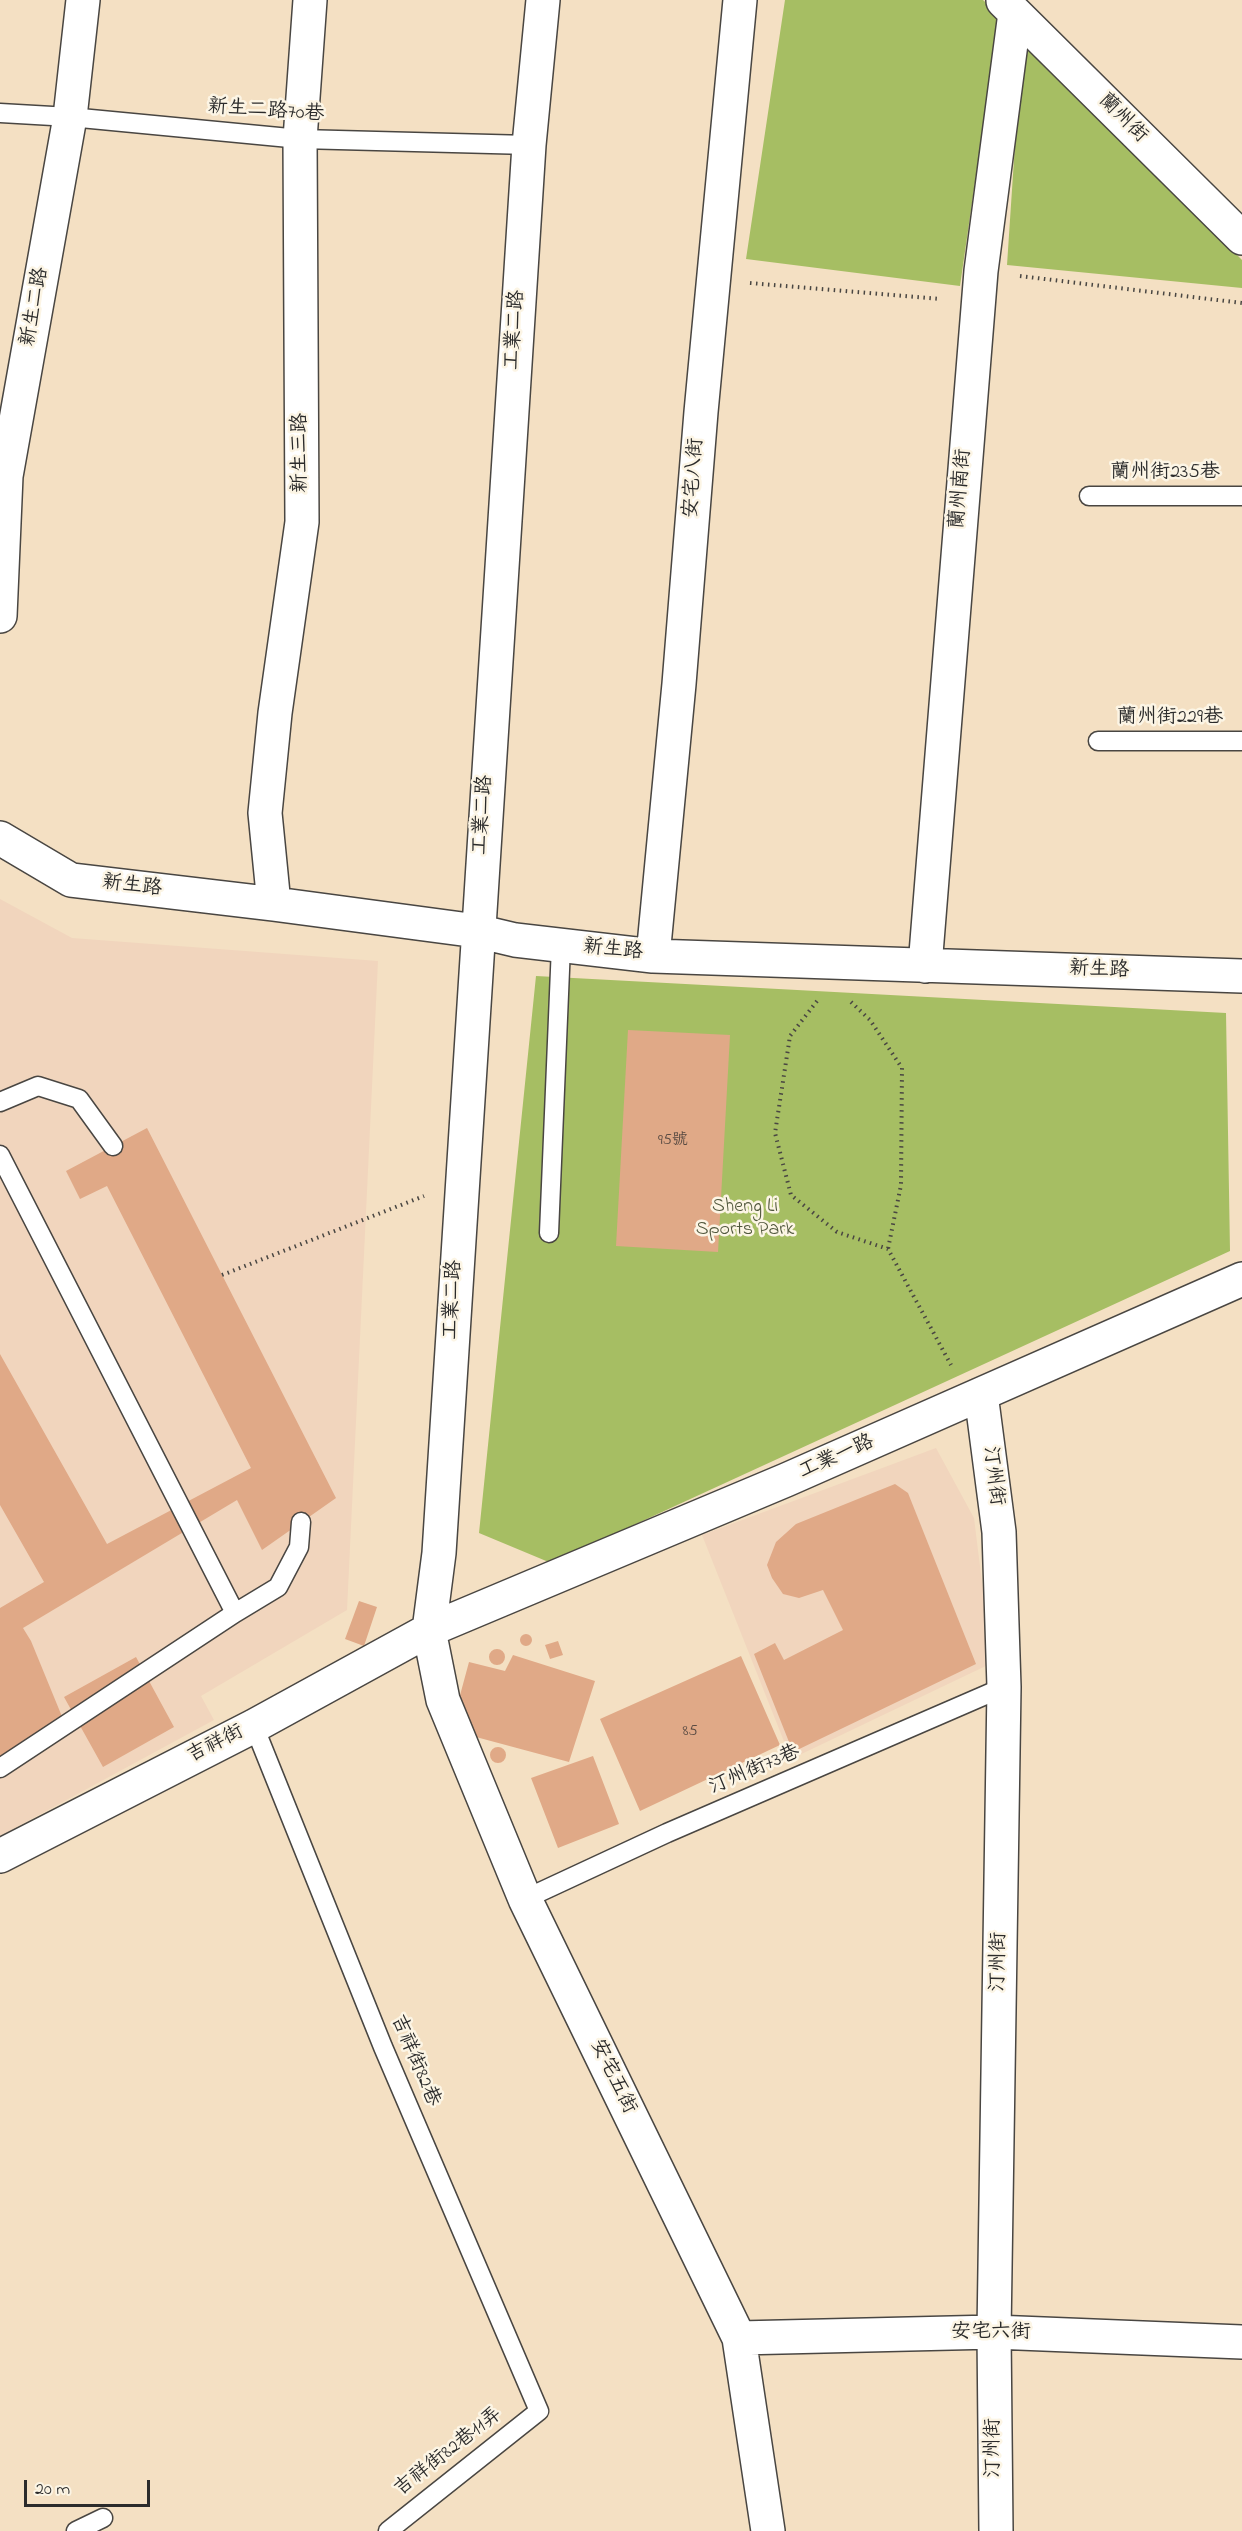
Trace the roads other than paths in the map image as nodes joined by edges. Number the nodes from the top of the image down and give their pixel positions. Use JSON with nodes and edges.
{"nodes":[{"id":1,"x":83,"y":0,"type":"edge"},
{"id":2,"x":310,"y":0,"type":"edge"},
{"id":3,"x":543,"y":0,"type":"edge"},
{"id":4,"x":740,"y":0,"type":"edge"},
{"id":5,"x":1008,"y":7,"type":"edge"},
{"id":6,"x":0,"y":113,"type":"edge"},
{"id":7,"x":70,"y":117,"type":"junction"},
{"id":8,"x":300,"y":139,"type":"junction"},
{"id":9,"x":529,"y":145,"type":"junction"},
{"id":10,"x":1242,"y":238,"type":"edge"},
{"id":11,"x":1089,"y":496,"type":"dead end"},
{"id":12,"x":1242,"y":496,"type":"edge"},
{"id":13,"x":0,"y":616,"type":"edge"},
{"id":14,"x":1098,"y":741,"type":"dead end"},
{"id":15,"x":1242,"y":741,"type":"edge"},
{"id":16,"x":0,"y":838,"type":"edge"},
{"id":17,"x":274,"y":904,"type":"junction"},
{"id":18,"x":477,"y":931,"type":"junction"},
{"id":19,"x":561,"y":946,"type":"junction"},
{"id":20,"x":653,"y":956,"type":"junction"},
{"id":21,"x":925,"y":966,"type":"junction"},
{"id":22,"x":1242,"y":976,"type":"edge"},
{"id":23,"x":0,"y":1102,"type":"edge"},
{"id":24,"x":113,"y":1146,"type":"dead end"},
{"id":25,"x":0,"y":1155,"type":"edge"},
{"id":26,"x":549,"y":1233,"type":"dead end"},
{"id":27,"x":1242,"y":1279,"type":"edge"},
{"id":28,"x":981,"y":1394,"type":"junction"},
{"id":29,"x":301,"y":1522,"type":"dead end"},
{"id":30,"x":235,"y":1613,"type":"junction"},
{"id":31,"x":429,"y":1630,"type":"junction"},
{"id":32,"x":1004,"y":1688,"type":"junction"},
{"id":33,"x":254,"y":1726,"type":"junction"},
{"id":34,"x":0,"y":1768,"type":"edge"},
{"id":35,"x":0,"y":1856,"type":"edge"},
{"id":36,"x":525,"y":1899,"type":"junction"},
{"id":37,"x":994,"y":2332,"type":"junction"},
{"id":38,"x":739,"y":2338,"type":"junction"},
{"id":39,"x":1242,"y":2343,"type":"edge"},
{"id":40,"x":539,"y":2410,"type":"joint"},
{"id":41,"x":103,"y":2518,"type":"dead end"},
{"id":42,"x":76,"y":2531,"type":"edge"},
{"id":43,"x":387,"y":2531,"type":"edge"},
{"id":44,"x":768,"y":2531,"type":"edge"},
{"id":45,"x":996,"y":2531,"type":"edge"}],
"edges":[{"from":1,"to":7,"type":"street","name":"新生二路"},
{"from":2,"to":8,"type":"street","name":"新生三路"},
{"from":3,"to":9,"type":"street","name":"工業二路"},
{"from":4,"to":20,"type":"street","name":"安宅八街"},
{"from":5,"to":10,"type":"street","name":"蘭州街"},
{"from":5,"to":21,"type":"street","name":"蘭州南街"},
{"from":6,"to":7,"type":"lane","name":"新生二路70巷"},
{"from":7,"to":8,"type":"lane","name":"新生二路70巷"},
{"from":7,"to":13,"type":"street","name":"新生二路"},
{"from":8,"to":9,"type":"lane","name":"新生二路70巷"},
{"from":8,"to":17,"type":"street","name":"新生三路"},
{"from":9,"to":18,"type":"street","name":"工業二路"},
{"from":11,"to":12,"type":"lane","name":"蘭州街235巷"},
{"from":14,"to":15,"type":"lane","name":"蘭州街229巷"},
{"from":16,"to":17,"type":"street","name":"新生路"},
{"from":17,"to":18,"type":"street","name":"新生路"},
{"from":18,"to":19,"type":"street","name":"新生路"},
{"from":18,"to":31,"type":"street","name":"工業二路"},
{"from":19,"to":20,"type":"street","name":"新生路"},
{"from":19,"to":26,"type":"lane"},
{"from":20,"to":21,"type":"street","name":"新生路"},
{"from":21,"to":22,"type":"street","name":"新生路"},
{"from":23,"to":24,"type":"lane"},
{"from":25,"to":30,"type":"lane"},
{"from":27,"to":28,"type":"street","name":"工業一路"},
{"from":28,"to":31,"type":"street","name":"工業一路"},
{"from":28,"to":32,"type":"street","name":"汀州街"},
{"from":29,"to":30,"type":"lane"},
{"from":30,"to":34,"type":"lane"},
{"from":31,"to":33,"type":"street","name":"吉祥街"},
{"from":31,"to":36,"type":"street","name":"安宅五街"},
{"from":32,"to":36,"type":"lane","name":"汀州街73巷"},
{"from":32,"to":37,"type":"street","name":"汀州街"},
{"from":33,"to":35,"type":"street","name":"吉祥街"},
{"from":33,"to":40,"type":"lane","name":"吉祥街82巷"},
{"from":36,"to":38,"type":"street","name":"安宅五街"},
{"from":37,"to":38,"type":"street","name":"安宅六街"},
{"from":37,"to":39,"type":"street","name":"安宅六街"},
{"from":37,"to":45,"type":"street","name":"汀州街"},
{"from":38,"to":44,"type":"street","name":"安宅五街"},
{"from":40,"to":43,"type":"lane","name":"吉祥街82巷11弄"},
{"from":41,"to":42,"type":"lane"}]}
